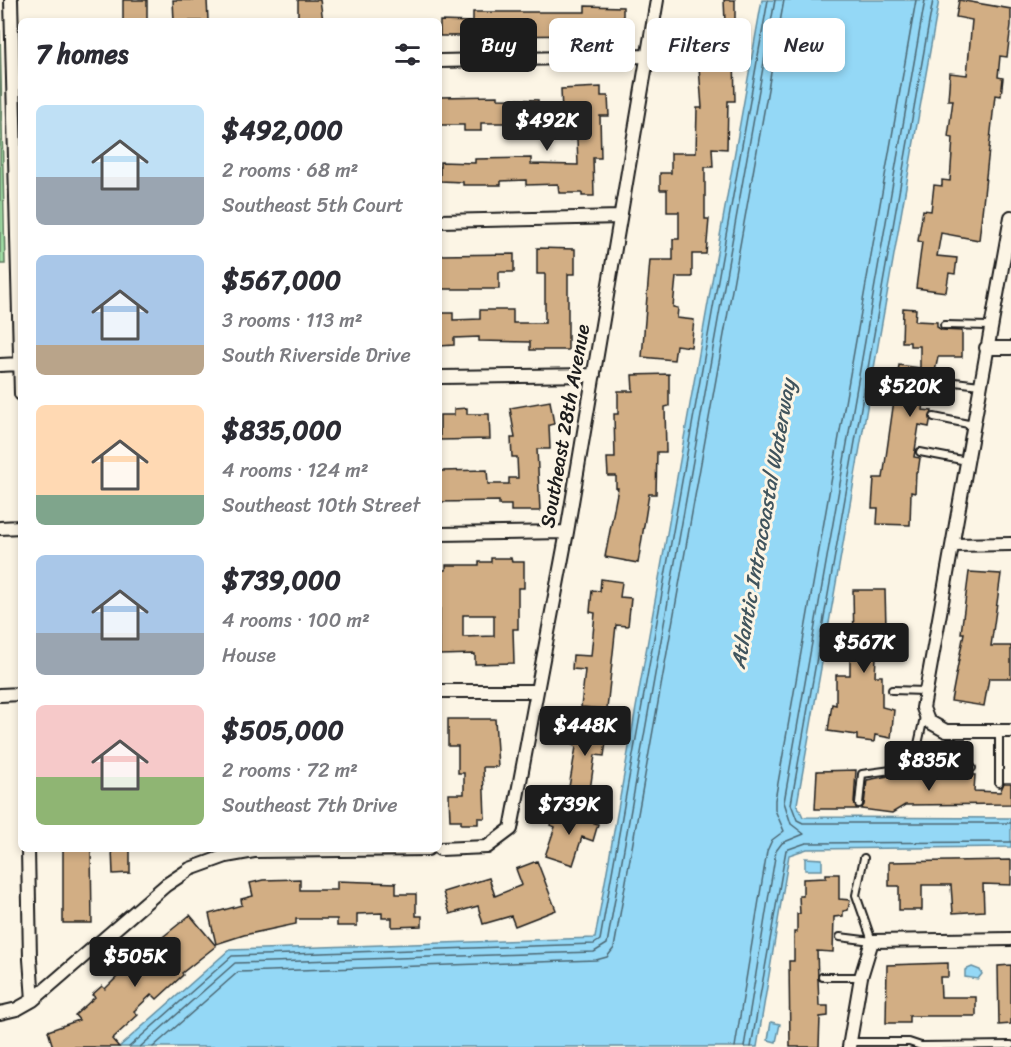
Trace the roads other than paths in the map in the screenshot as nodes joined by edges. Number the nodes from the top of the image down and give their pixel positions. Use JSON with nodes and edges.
{"nodes":[{"id":1,"x":11,"y":0,"type":"edge"},
{"id":2,"x":657,"y":0,"type":"edge"},
{"id":3,"x":654,"y":18,"type":"edge"},
{"id":4,"x":647,"y":56,"type":"edge"},
{"id":5,"x":442,"y":61,"type":"edge"},
{"id":6,"x":647,"y":62,"type":"edge"},
{"id":7,"x":17,"y":70,"type":"edge"},
{"id":8,"x":18,"y":149,"type":"edge"},
{"id":9,"x":620,"y":217,"type":"junction"},
{"id":10,"x":1011,"y":217,"type":"edge"},
{"id":11,"x":442,"y":220,"type":"edge"},
{"id":12,"x":944,"y":325,"type":"dead end"},
{"id":13,"x":990,"y":326,"type":"junction"},
{"id":14,"x":986,"y":348,"type":"junction"},
{"id":15,"x":1011,"y":348,"type":"edge"},
{"id":16,"x":18,"y":364,"type":"edge"},
{"id":17,"x":0,"y":365,"type":"edge"},
{"id":18,"x":594,"y":375,"type":"junction"},
{"id":19,"x":442,"y":377,"type":"edge"},
{"id":20,"x":938,"y":380,"type":"dead end"},
{"id":21,"x":980,"y":385,"type":"junction"},
{"id":22,"x":934,"y":417,"type":"dead end"},
{"id":23,"x":973,"y":425,"type":"junction"},
{"id":24,"x":920,"y":452,"type":"dead end"},
{"id":25,"x":967,"y":461,"type":"junction"},
{"id":26,"x":18,"y":527,"type":"edge"},
{"id":27,"x":0,"y":528,"type":"edge"},
{"id":28,"x":567,"y":532,"type":"junction"},
{"id":29,"x":442,"y":534,"type":"edge"},
{"id":30,"x":1011,"y":544,"type":"edge"},
{"id":31,"x":953,"y":545,"type":"junction"},
{"id":32,"x":892,"y":690,"type":"dead end"},
{"id":33,"x":442,"y":691,"type":"edge"},
{"id":34,"x":537,"y":691,"type":"junction"},
{"id":35,"x":926,"y":691,"type":"junction"},
{"id":36,"x":18,"y":694,"type":"edge"},
{"id":37,"x":0,"y":695,"type":"edge"},
{"id":38,"x":926,"y":718,"type":"junction"},
{"id":39,"x":1005,"y":731,"type":"edge"},
{"id":40,"x":913,"y":767,"type":"junction"},
{"id":41,"x":972,"y":768,"type":"dead end"},
{"id":42,"x":999,"y":783,"type":"dead end"},
{"id":43,"x":859,"y":804,"type":"dead end"},
{"id":44,"x":442,"y":849,"type":"edge"},
{"id":45,"x":28,"y":852,"type":"edge"},
{"id":46,"x":248,"y":852,"type":"edge"},
{"id":47,"x":864,"y":858,"type":"dead end"},
{"id":48,"x":840,"y":936,"type":"dead end"},
{"id":49,"x":1011,"y":939,"type":"edge"},
{"id":50,"x":872,"y":941,"type":"junction"},
{"id":51,"x":822,"y":977,"type":"dead end"},
{"id":52,"x":861,"y":977,"type":"junction"},
{"id":53,"x":33,"y":1000,"type":"junction"},
{"id":54,"x":0,"y":1013,"type":"edge"},
{"id":55,"x":849,"y":1044,"type":"edge"},
{"id":56,"x":1011,"y":1045,"type":"edge"}],
"edges":[{"from":1,"to":7,"type":"street"},
{"from":2,"to":3,"type":"street","name":"Southeast 28th Avenue"},
{"from":4,"to":5,"type":"street"},
{"from":6,"to":9,"type":"street","name":"Southeast 28th Avenue"},
{"from":7,"to":8,"type":"street"},
{"from":9,"to":11,"type":"street"},
{"from":9,"to":18,"type":"street","name":"Southeast 28th Avenue"},
{"from":10,"to":13,"type":"street"},
{"from":12,"to":13,"type":"lane"},
{"from":13,"to":14,"type":"street"},
{"from":14,"to":15,"type":"street"},
{"from":14,"to":21,"type":"street"},
{"from":16,"to":17,"type":"street"},
{"from":18,"to":19,"type":"street"},
{"from":18,"to":28,"type":"street","name":"Southeast 28th Avenue"},
{"from":20,"to":21,"type":"lane"},
{"from":21,"to":23,"type":"street"},
{"from":22,"to":23,"type":"lane"},
{"from":23,"to":25,"type":"street"},
{"from":24,"to":25,"type":"lane"},
{"from":25,"to":31,"type":"street"},
{"from":26,"to":27,"type":"street"},
{"from":28,"to":29,"type":"street"},
{"from":28,"to":34,"type":"street","name":"Southeast 28th Avenue"},
{"from":30,"to":31,"type":"street"},
{"from":31,"to":35,"type":"street"},
{"from":32,"to":35,"type":"lane"},
{"from":33,"to":34,"type":"street"},
{"from":34,"to":44,"type":"street","name":"Southeast 28th Avenue"},
{"from":35,"to":38,"type":"street"},
{"from":36,"to":37,"type":"street"},
{"from":38,"to":39,"type":"street"},
{"from":38,"to":40,"type":"lane"},
{"from":39,"to":42,"type":"lane"},
{"from":40,"to":41,"type":"lane"},
{"from":40,"to":43,"type":"lane"},
{"from":45,"to":53,"type":"street"},
{"from":46,"to":53,"type":"street"},
{"from":47,"to":50,"type":"lane"},
{"from":48,"to":50,"type":"lane"},
{"from":49,"to":50,"type":"street"},
{"from":50,"to":52,"type":"street"},
{"from":51,"to":52,"type":"lane"},
{"from":52,"to":55,"type":"street"},
{"from":53,"to":54,"type":"street"},
{"from":55,"to":56,"type":"lane"}]}
